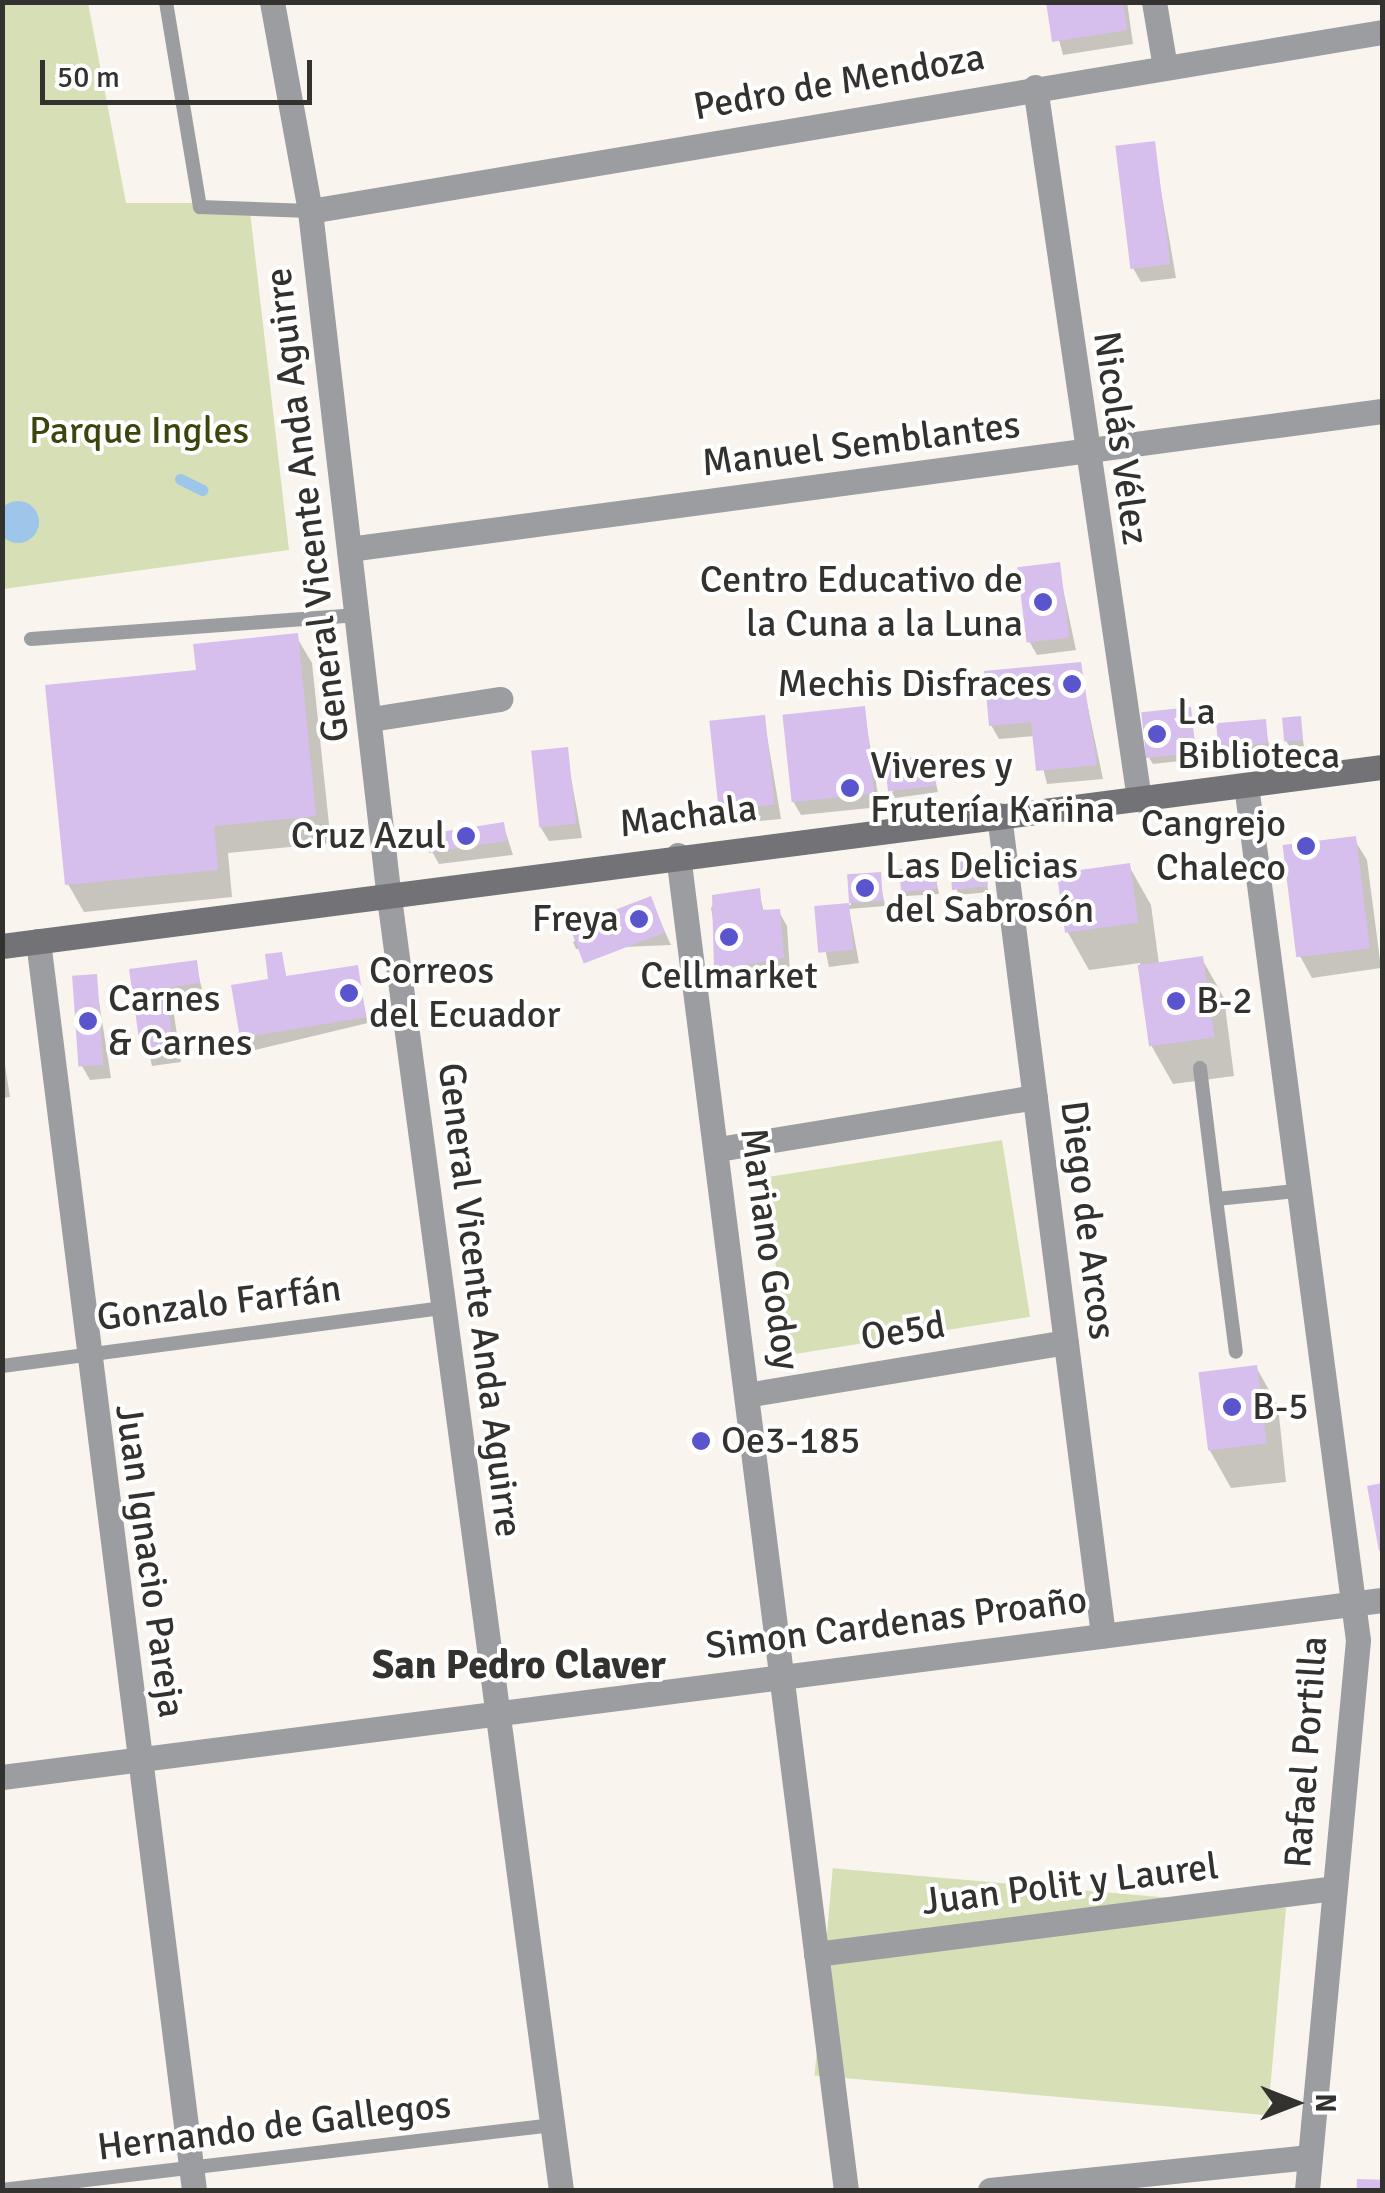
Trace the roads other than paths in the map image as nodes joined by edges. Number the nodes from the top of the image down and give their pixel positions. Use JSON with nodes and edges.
{"nodes":[{"id":1,"x":166,"y":2,"type":"edge"},
{"id":2,"x":272,"y":2,"type":"edge"},
{"id":3,"x":1154,"y":2,"type":"edge"},
{"id":4,"x":1382,"y":32,"type":"edge"},
{"id":5,"x":1166,"y":67,"type":"junction"},
{"id":6,"x":1035,"y":87,"type":"junction"},
{"id":7,"x":310,"y":212,"type":"junction"},
{"id":8,"x":1382,"y":411,"type":"edge"},
{"id":9,"x":1084,"y":453,"type":"junction"},
{"id":10,"x":349,"y":549,"type":"junction"},
{"id":11,"x":358,"y":615,"type":"junction"},
{"id":12,"x":31,"y":638,"type":"dead end"},
{"id":13,"x":500,"y":699,"type":"dead end"},
{"id":14,"x":372,"y":720,"type":"junction"},
{"id":15,"x":1382,"y":766,"type":"edge"},
{"id":16,"x":1246,"y":784,"type":"junction"},
{"id":17,"x":1139,"y":799,"type":"junction"},
{"id":18,"x":998,"y":815,"type":"junction"},
{"id":19,"x":678,"y":855,"type":"junction"},
{"id":20,"x":388,"y":890,"type":"junction"},
{"id":21,"x":38,"y":942,"type":"junction"},
{"id":22,"x":2,"y":946,"type":"edge"},
{"id":23,"x":1200,"y":1068,"type":"dead end"},
{"id":24,"x":1035,"y":1097,"type":"junction"},
{"id":25,"x":718,"y":1149,"type":"junction"},
{"id":26,"x":1296,"y":1191,"type":"junction"},
{"id":27,"x":1216,"y":1199,"type":"junction"},
{"id":28,"x":443,"y":1308,"type":"junction"},
{"id":29,"x":1066,"y":1342,"type":"junction"},
{"id":30,"x":1236,"y":1352,"type":"dead end"},
{"id":31,"x":84,"y":1353,"type":"junction"},
{"id":32,"x":2,"y":1366,"type":"edge"},
{"id":33,"x":752,"y":1394,"type":"junction"},
{"id":34,"x":1382,"y":1600,"type":"edge"},
{"id":35,"x":1351,"y":1604,"type":"junction"},
{"id":36,"x":1102,"y":1635,"type":"junction"},
{"id":37,"x":780,"y":1676,"type":"junction"},
{"id":38,"x":495,"y":1712,"type":"junction"},
{"id":39,"x":139,"y":1758,"type":"junction"},
{"id":40,"x":2,"y":1777,"type":"edge"},
{"id":41,"x":1334,"y":1888,"type":"junction"},
{"id":42,"x":816,"y":1954,"type":"junction"},
{"id":43,"x":553,"y":2124,"type":"junction"},
{"id":44,"x":1308,"y":2157,"type":"junction"},
{"id":45,"x":193,"y":2182,"type":"edge"},
{"id":46,"x":2,"y":2190,"type":"edge"},
{"id":47,"x":561,"y":2190,"type":"edge"},
{"id":48,"x":846,"y":2190,"type":"edge"},
{"id":49,"x":990,"y":2190,"type":"edge"},
{"id":50,"x":1307,"y":2190,"type":"edge"}],
"edges":[{"from":1,"to":7,"type":"lane"},
{"from":2,"to":7,"type":"street","name":"General Vicente Anda Aguirre"},
{"from":3,"to":5,"type":"street"},
{"from":4,"to":5,"type":"street","name":"Pedro de Mendoza"},
{"from":5,"to":6,"type":"street","name":"Pedro de Mendoza"},
{"from":6,"to":7,"type":"street","name":"Pedro de Mendoza"},
{"from":6,"to":9,"type":"street","name":"Nicolás Vélez"},
{"from":7,"to":10,"type":"street","name":"General Vicente Anda Aguirre"},
{"from":8,"to":9,"type":"street","name":"Manuel Semblantes"},
{"from":9,"to":10,"type":"street","name":"Manuel Semblantes"},
{"from":9,"to":17,"type":"street","name":"Nicolás Vélez"},
{"from":10,"to":11,"type":"street","name":"General Vicente Anda Aguirre"},
{"from":11,"to":12,"type":"lane"},
{"from":11,"to":14,"type":"street","name":"General Vicente Anda Aguirre"},
{"from":13,"to":14,"type":"street"},
{"from":14,"to":20,"type":"street","name":"General Vicente Anda Aguirre"},
{"from":15,"to":16,"type":"main road","name":"Machala"},
{"from":16,"to":17,"type":"main road","name":"Machala"},
{"from":16,"to":26,"type":"street","name":"Rafael Portilla"},
{"from":17,"to":18,"type":"main road","name":"Machala"},
{"from":18,"to":19,"type":"main road","name":"Machala"},
{"from":18,"to":24,"type":"street","name":"Diego de Arcos"},
{"from":19,"to":20,"type":"main road","name":"Machala"},
{"from":19,"to":25,"type":"street","name":"Mariano Godoy"},
{"from":20,"to":21,"type":"main road","name":"Machala"},
{"from":20,"to":28,"type":"street","name":"General Vicente Anda Aguirre"},
{"from":21,"to":22,"type":"main road","name":"Machala"},
{"from":21,"to":31,"type":"street","name":"Juan Ignacio Pareja"},
{"from":23,"to":27,"type":"lane"},
{"from":24,"to":25,"type":"street"},
{"from":24,"to":29,"type":"street","name":"Diego de Arcos"},
{"from":25,"to":33,"type":"street","name":"Mariano Godoy"},
{"from":26,"to":27,"type":"lane"},
{"from":26,"to":35,"type":"street","name":"Rafael Portilla"},
{"from":27,"to":30,"type":"lane"},
{"from":28,"to":31,"type":"lane","name":"Gonzalo Farfán"},
{"from":28,"to":38,"type":"street","name":"General Vicente Anda Aguirre"},
{"from":29,"to":33,"type":"street","name":"Oe5d"},
{"from":29,"to":36,"type":"street","name":"Diego de Arcos"},
{"from":31,"to":32,"type":"lane","name":"Gonzalo Farfán"},
{"from":31,"to":39,"type":"street","name":"Juan Ignacio Pareja"},
{"from":33,"to":37,"type":"street","name":"Mariano Godoy"},
{"from":34,"to":35,"type":"street","name":"Simon Cardenas Proaño"},
{"from":35,"to":36,"type":"street","name":"Simon Cardenas Proaño"},
{"from":35,"to":41,"type":"street","name":"Rafael Portilla"},
{"from":36,"to":37,"type":"street","name":"Simon Cardenas Proaño"},
{"from":37,"to":38,"type":"street","name":"Simon Cardenas Proaño"},
{"from":37,"to":42,"type":"street","name":"Mariano Godoy"},
{"from":38,"to":39,"type":"street","name":"Simon Cardenas Proaño"},
{"from":38,"to":43,"type":"street","name":"General Vicente Anda Aguirre"},
{"from":39,"to":40,"type":"street","name":"Simon Cardenas Proaño"},
{"from":39,"to":45,"type":"street","name":"Juan Ignacio Pareja"},
{"from":41,"to":42,"type":"street","name":"Juan Polit y Laurel"},
{"from":41,"to":44,"type":"street","name":"Rafael Portilla"},
{"from":42,"to":48,"type":"street","name":"Mariano Godoy"},
{"from":43,"to":45,"type":"lane","name":"Hernando de Gallegos"},
{"from":43,"to":47,"type":"street","name":"General Vicente Anda Aguirre"},
{"from":44,"to":49,"type":"street"},
{"from":44,"to":50,"type":"street","name":"Rafael Portilla"},
{"from":45,"to":46,"type":"lane","name":"Hernando de Gallegos"}]}
